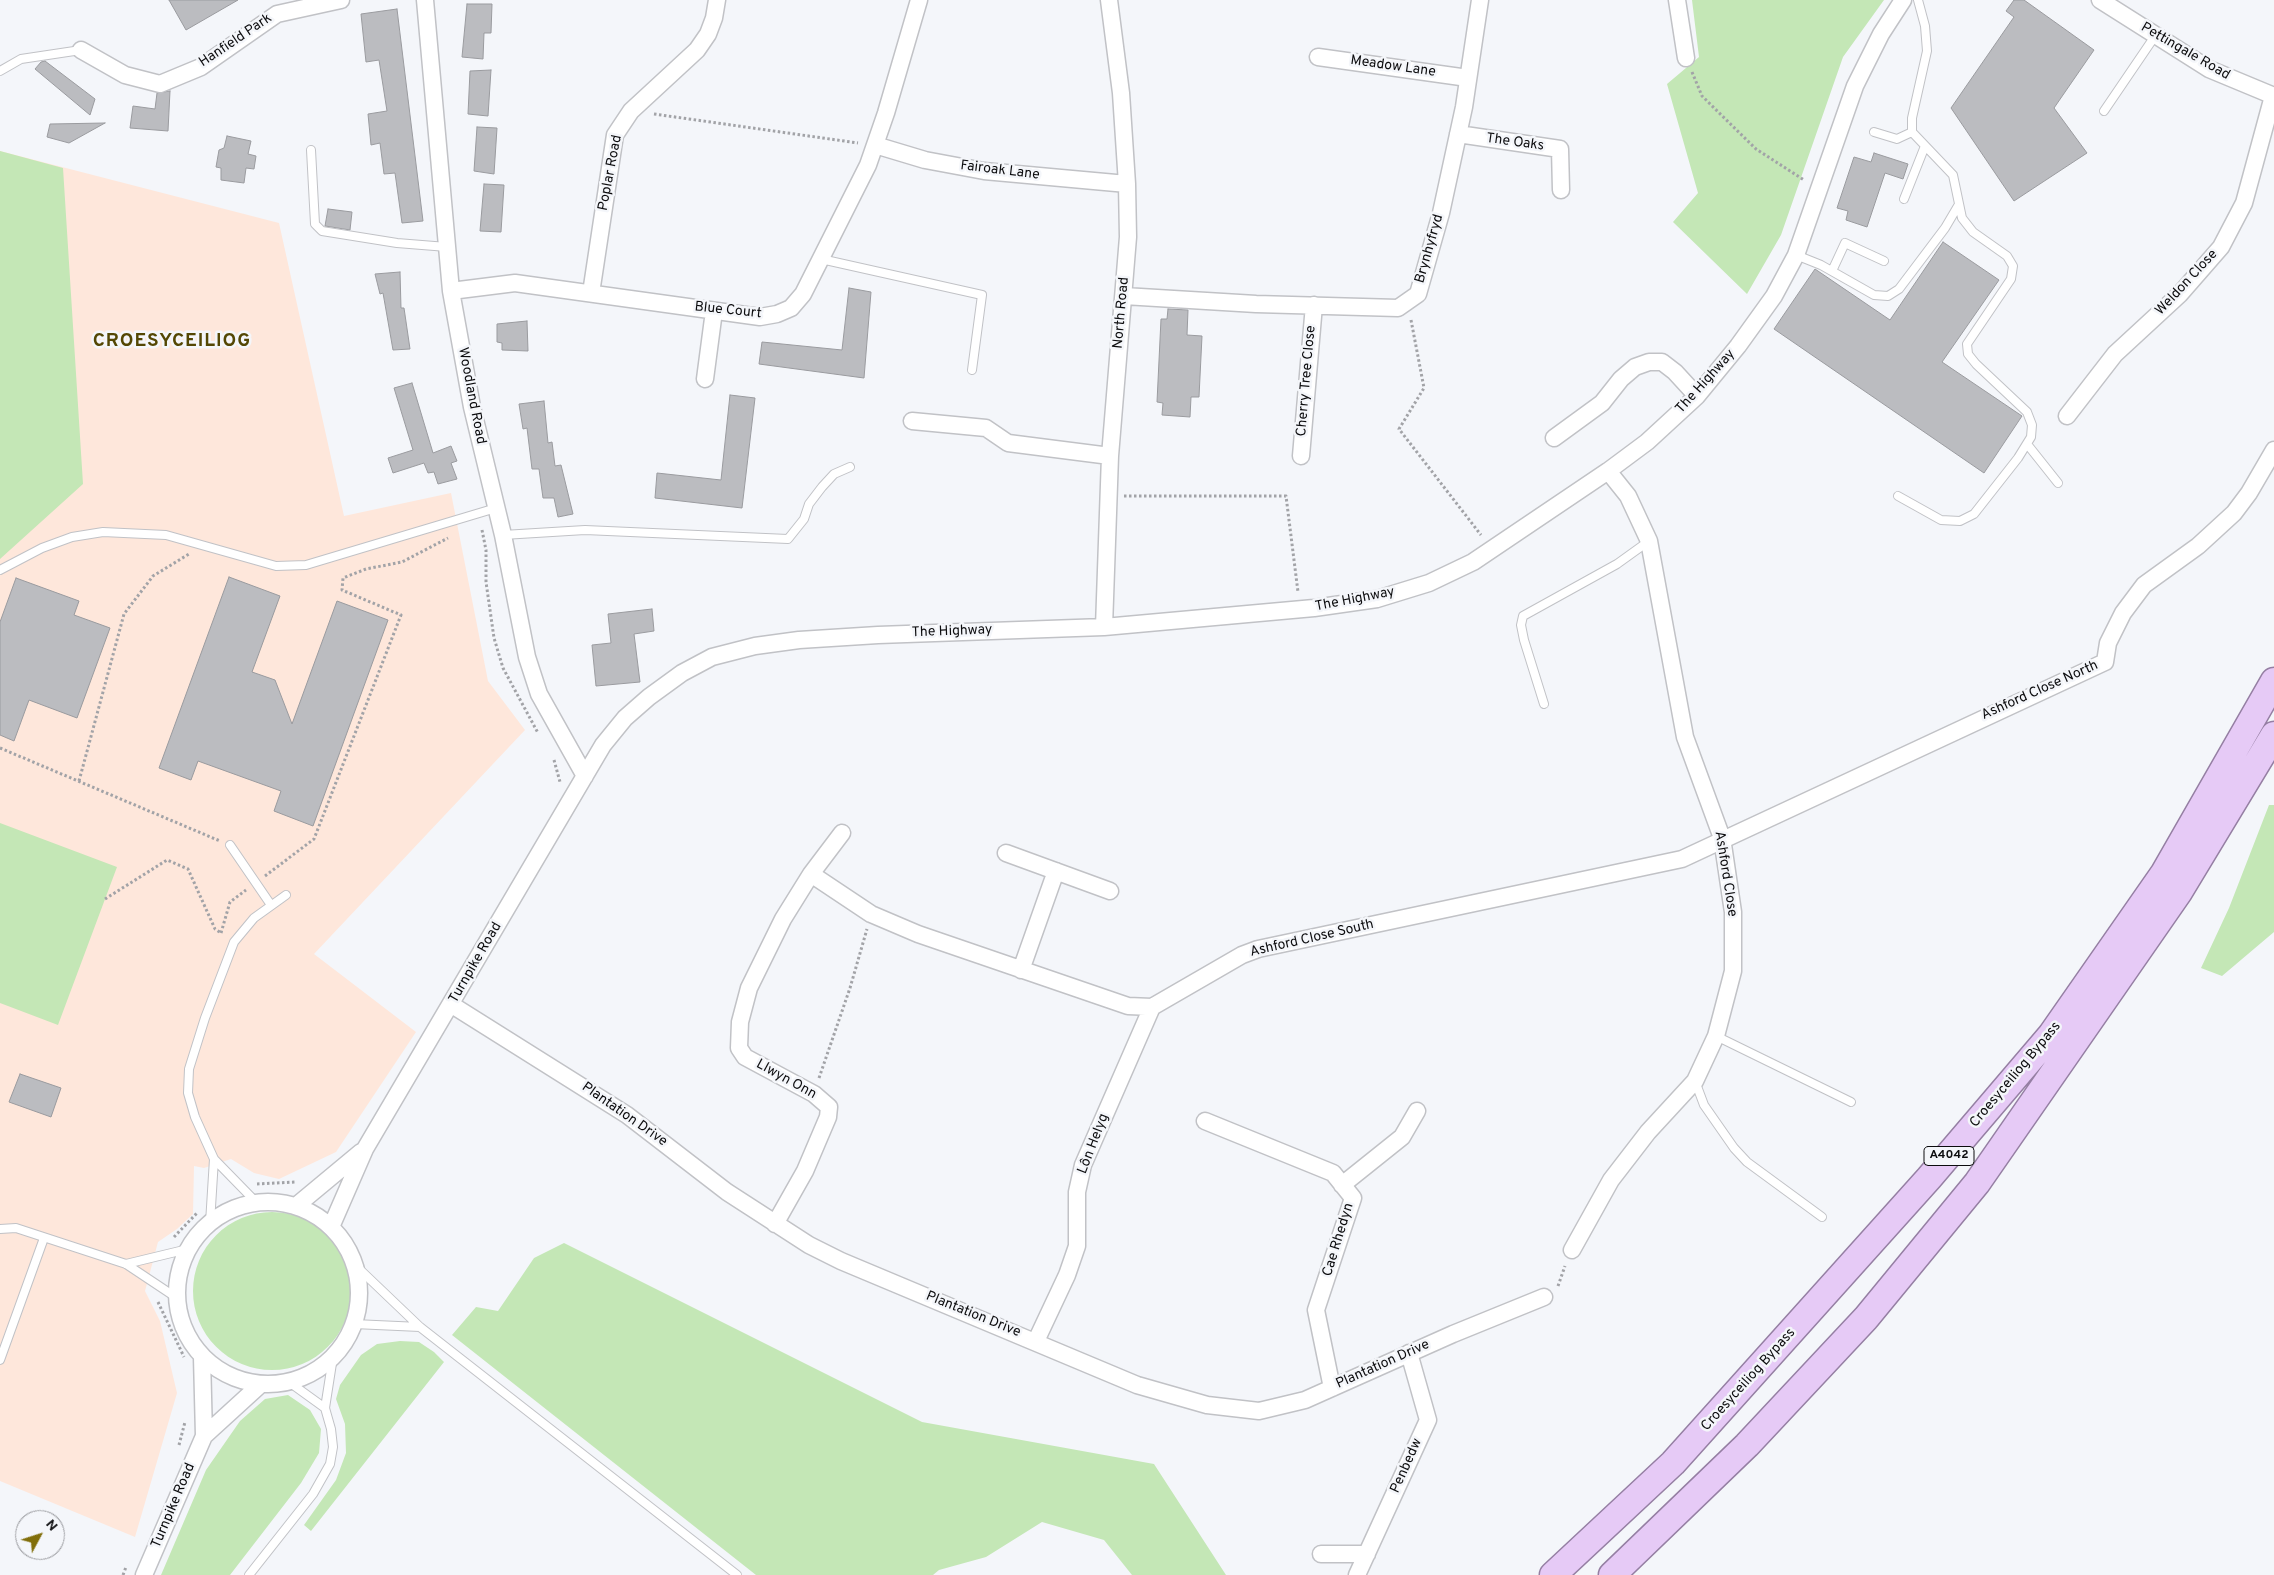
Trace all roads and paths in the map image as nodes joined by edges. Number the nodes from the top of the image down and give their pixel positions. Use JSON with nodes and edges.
{"nodes":[{"id":1,"x":341,"y":0,"type":"edge"},
{"id":2,"x":425,"y":0,"type":"edge"},
{"id":3,"x":717,"y":0,"type":"edge"},
{"id":4,"x":919,"y":0,"type":"edge"},
{"id":5,"x":1109,"y":0,"type":"edge"},
{"id":6,"x":1480,"y":0,"type":"edge"},
{"id":7,"x":1676,"y":0,"type":"edge"},
{"id":8,"x":1903,"y":0,"type":"edge"},
{"id":9,"x":1918,"y":0,"type":"edge"},
{"id":10,"x":2100,"y":0,"type":"edge"},
{"id":11,"x":2155,"y":36,"type":"junction"},
{"id":12,"x":81,"y":50,"type":"joint"},
{"id":13,"x":1318,"y":57,"type":"dead end"},
{"id":14,"x":1686,"y":58,"type":"joint"},
{"id":15,"x":0,"y":71,"type":"edge"},
{"id":16,"x":1468,"y":78,"type":"junction"},
{"id":17,"x":2273,"y":96,"type":"edge"},
{"id":18,"x":631,"y":111,"type":"junction"},
{"id":19,"x":2104,"y":111,"type":"dead end"},
{"id":20,"x":1874,"y":132,"type":"dead end"},
{"id":21,"x":1912,"y":132,"type":"junction"},
{"id":22,"x":1458,"y":134,"type":"junction"},
{"id":23,"x":875,"y":145,"type":"junction"},
{"id":24,"x":1925,"y":146,"type":"junction"},
{"id":25,"x":311,"y":150,"type":"dead end"},
{"id":26,"x":1127,"y":184,"type":"junction"},
{"id":27,"x":1561,"y":190,"type":"dead end"},
{"id":28,"x":1818,"y":190,"type":"junction"},
{"id":29,"x":1904,"y":199,"type":"dead end"},
{"id":30,"x":1958,"y":206,"type":"junction"},
{"id":31,"x":447,"y":247,"type":"junction"},
{"id":32,"x":1796,"y":255,"type":"junction"},
{"id":33,"x":821,"y":259,"type":"junction"},
{"id":34,"x":1884,"y":261,"type":"dead end"},
{"id":35,"x":1832,"y":271,"type":"junction"},
{"id":36,"x":451,"y":291,"type":"junction"},
{"id":37,"x":591,"y":293,"type":"junction"},
{"id":38,"x":1124,"y":296,"type":"junction"},
{"id":39,"x":1408,"y":301,"type":"junction"},
{"id":40,"x":1314,"y":305,"type":"junction"},
{"id":41,"x":714,"y":311,"type":"junction"},
{"id":42,"x":972,"y":370,"type":"dead end"},
{"id":43,"x":705,"y":379,"type":"dead end"},
{"id":44,"x":1697,"y":396,"type":"junction"},
{"id":45,"x":2067,"y":416,"type":"dead end"},
{"id":46,"x":912,"y":421,"type":"dead end"},
{"id":47,"x":1554,"y":438,"type":"dead end"},
{"id":48,"x":2027,"y":444,"type":"junction"},
{"id":49,"x":2274,"y":450,"type":"edge"},
{"id":50,"x":1110,"y":456,"type":"junction"},
{"id":51,"x":1301,"y":456,"type":"dead end"},
{"id":52,"x":850,"y":467,"type":"dead end"},
{"id":53,"x":1608,"y":471,"type":"junction"},
{"id":54,"x":2058,"y":483,"type":"dead end"},
{"id":55,"x":1109,"y":496,"type":"junction"},
{"id":56,"x":1898,"y":496,"type":"dead end"},
{"id":57,"x":496,"y":508,"type":"junction"},
{"id":58,"x":479,"y":512,"type":"junction"},
{"id":59,"x":452,"y":536,"type":"dead end"},
{"id":60,"x":503,"y":536,"type":"junction"},
{"id":61,"x":1649,"y":541,"type":"junction"},
{"id":62,"x":204,"y":544,"type":"junction"},
{"id":63,"x":1492,"y":549,"type":"junction"},
{"id":64,"x":0,"y":570,"type":"edge"},
{"id":65,"x":1300,"y":610,"type":"junction"},
{"id":66,"x":1104,"y":627,"type":"junction"},
{"id":67,"x":2274,"y":681,"type":"edge"},
{"id":68,"x":1544,"y":704,"type":"dead end"},
{"id":69,"x":540,"y":735,"type":"dead end"},
{"id":70,"x":2274,"y":735,"type":"edge"},
{"id":71,"x":0,"y":748,"type":"edge"},
{"id":72,"x":553,"y":756,"type":"dead end"},
{"id":73,"x":585,"y":776,"type":"junction"},
{"id":74,"x":78,"y":781,"type":"junction"},
{"id":75,"x":558,"y":789,"type":"dead end"},
{"id":76,"x":842,"y":833,"type":"dead end"},
{"id":77,"x":1722,"y":838,"type":"junction"},
{"id":78,"x":230,"y":845,"type":"joint"},
{"id":79,"x":1006,"y":853,"type":"dead end"},
{"id":80,"x":1056,"y":872,"type":"junction"},
{"id":81,"x":811,"y":874,"type":"junction"},
{"id":82,"x":256,"y":883,"type":"junction"},
{"id":83,"x":1110,"y":891,"type":"dead end"},
{"id":84,"x":286,"y":895,"type":"dead end"},
{"id":85,"x":105,"y":899,"type":"dead end"},
{"id":86,"x":271,"y":905,"type":"junction"},
{"id":87,"x":871,"y":914,"type":"junction"},
{"id":88,"x":221,"y":933,"type":"junction"},
{"id":89,"x":234,"y":942,"type":"junction"},
{"id":90,"x":1021,"y":970,"type":"junction"},
{"id":91,"x":452,"y":1005,"type":"junction"},
{"id":92,"x":1152,"y":1007,"type":"junction"},
{"id":93,"x":1716,"y":1036,"type":"junction"},
{"id":94,"x":1695,"y":1081,"type":"junction"},
{"id":95,"x":814,"y":1094,"type":"junction"},
{"id":96,"x":1851,"y":1102,"type":"dead end"},
{"id":97,"x":1417,"y":1111,"type":"dead end"},
{"id":98,"x":1206,"y":1121,"type":"dead end"},
{"id":99,"x":365,"y":1149,"type":"junction"},
{"id":100,"x":214,"y":1159,"type":"junction"},
{"id":101,"x":304,"y":1179,"type":"dead end"},
{"id":102,"x":249,"y":1183,"type":"dead end"},
{"id":103,"x":1342,"y":1185,"type":"junction"},
{"id":104,"x":256,"y":1202,"type":"junction"},
{"id":105,"x":296,"y":1206,"type":"junction"},
{"id":106,"x":199,"y":1208,"type":"dead end"},
{"id":107,"x":1822,"y":1217,"type":"dead end"},
{"id":108,"x":210,"y":1222,"type":"junction"},
{"id":109,"x":775,"y":1224,"type":"junction"},
{"id":110,"x":331,"y":1227,"type":"junction"},
{"id":111,"x":0,"y":1229,"type":"edge"},
{"id":112,"x":44,"y":1238,"type":"junction"},
{"id":113,"x":171,"y":1240,"type":"dead end"},
{"id":114,"x":188,"y":1249,"type":"junction"},
{"id":115,"x":1572,"y":1250,"type":"joint"},
{"id":116,"x":126,"y":1264,"type":"junction"},
{"id":117,"x":354,"y":1264,"type":"junction"},
{"id":118,"x":155,"y":1296,"type":"dead end"},
{"id":119,"x":1544,"y":1297,"type":"joint"},
{"id":120,"x":177,"y":1298,"type":"junction"},
{"id":121,"x":354,"y":1324,"type":"junction"},
{"id":122,"x":420,"y":1326,"type":"junction"},
{"id":123,"x":1036,"y":1341,"type":"junction"},
{"id":124,"x":1410,"y":1353,"type":"junction"},
{"id":125,"x":202,"y":1356,"type":"junction"},
{"id":126,"x":333,"y":1357,"type":"junction"},
{"id":127,"x":0,"y":1360,"type":"edge"},
{"id":128,"x":186,"y":1366,"type":"dead end"},
{"id":129,"x":289,"y":1382,"type":"junction"},
{"id":130,"x":261,"y":1384,"type":"junction"},
{"id":131,"x":1332,"y":1388,"type":"junction"},
{"id":132,"x":325,"y":1408,"type":"junction"},
{"id":133,"x":186,"y":1418,"type":"dead end"},
{"id":134,"x":204,"y":1436,"type":"junction"},
{"id":135,"x":178,"y":1452,"type":"dead end"},
{"id":136,"x":1321,"y":1554,"type":"dead end"},
{"id":137,"x":1367,"y":1554,"type":"junction"},
{"id":138,"x":127,"y":1566,"type":"dead end"},
{"id":139,"x":123,"y":1575,"type":"edge"},
{"id":140,"x":144,"y":1575,"type":"edge"},
{"id":141,"x":250,"y":1575,"type":"edge"},
{"id":142,"x":737,"y":1575,"type":"edge"},
{"id":143,"x":1357,"y":1575,"type":"edge"},
{"id":144,"x":1553,"y":1575,"type":"edge"},
{"id":145,"x":1612,"y":1575,"type":"edge"}],
"edges":[{"from":1,"to":12,"type":"street","name":"Hanfield Park"},
{"from":2,"to":31,"type":"street","name":"Woodland Road"},
{"from":3,"to":18,"type":"street","name":"Poplar Road"},
{"from":4,"to":23,"type":"street","name":"Blue Court"},
{"from":5,"to":26,"type":"street","name":"North Road"},
{"from":6,"to":16,"type":"street","name":"Brynhyfryd"},
{"from":7,"to":14,"type":"street"},
{"from":8,"to":28,"type":"street","name":"The Highway"},
{"from":9,"to":21,"type":"lane"},
{"from":10,"to":11,"type":"street","name":"Pettingale Road"},
{"from":11,"to":17,"type":"street","name":"Pettingale Road"},
{"from":11,"to":19,"type":"lane"},
{"from":12,"to":15,"type":"lane"},
{"from":13,"to":16,"type":"street","name":"Meadow Lane"},
{"from":14,"to":28,"type":"path"},
{"from":16,"to":22,"type":"street","name":"Brynhyfryd"},
{"from":17,"to":45,"type":"street","name":"Weldon Close"},
{"from":18,"to":23,"type":"path"},
{"from":18,"to":37,"type":"street","name":"Poplar Road"},
{"from":20,"to":21,"type":"lane"},
{"from":21,"to":24,"type":"lane"},
{"from":22,"to":27,"type":"street","name":"The Oaks"},
{"from":22,"to":39,"type":"street","name":"Brynhyfryd"},
{"from":23,"to":26,"type":"street","name":"Fairoak Lane"},
{"from":23,"to":33,"type":"street","name":"Blue Court"},
{"from":24,"to":29,"type":"lane"},
{"from":24,"to":30,"type":"lane"},
{"from":25,"to":31,"type":"lane"},
{"from":26,"to":38,"type":"street","name":"North Road"},
{"from":28,"to":32,"type":"street","name":"The Highway"},
{"from":30,"to":35,"type":"lane"},
{"from":30,"to":48,"type":"lane"},
{"from":31,"to":36,"type":"street","name":"Woodland Road"},
{"from":32,"to":35,"type":"lane"},
{"from":32,"to":44,"type":"street","name":"The Highway"},
{"from":33,"to":41,"type":"street","name":"Blue Court"},
{"from":33,"to":42,"type":"lane"},
{"from":34,"to":35,"type":"lane"},
{"from":36,"to":37,"type":"street","name":"Blue Court"},
{"from":36,"to":57,"type":"street","name":"Woodland Road"},
{"from":37,"to":41,"type":"street","name":"Blue Court"},
{"from":38,"to":40,"type":"street"},
{"from":38,"to":50,"type":"street","name":"North Road"},
{"from":39,"to":40,"type":"street"},
{"from":39,"to":63,"type":"path"},
{"from":40,"to":51,"type":"street","name":"Cherry Tree Close"},
{"from":41,"to":43,"type":"street"},
{"from":44,"to":47,"type":"street"},
{"from":44,"to":53,"type":"street","name":"The Highway"},
{"from":46,"to":50,"type":"street"},
{"from":48,"to":54,"type":"lane"},
{"from":48,"to":56,"type":"lane"},
{"from":49,"to":77,"type":"street","name":"Ashford Close North"},
{"from":50,"to":55,"type":"street","name":"North Road"},
{"from":52,"to":60,"type":"lane"},
{"from":53,"to":61,"type":"street","name":"Ashford Close"},
{"from":53,"to":63,"type":"street","name":"The Highway"},
{"from":55,"to":65,"type":"path"},
{"from":55,"to":66,"type":"street","name":"North Road"},
{"from":57,"to":58,"type":"lane"},
{"from":57,"to":60,"type":"street","name":"Woodland Road"},
{"from":58,"to":62,"type":"lane"},
{"from":58,"to":69,"type":"path"},
{"from":59,"to":82,"type":"path"},
{"from":60,"to":73,"type":"street","name":"Woodland Road"},
{"from":61,"to":68,"type":"lane"},
{"from":61,"to":77,"type":"street","name":"Ashford Close"},
{"from":62,"to":64,"type":"lane"},
{"from":62,"to":74,"type":"path"},
{"from":63,"to":65,"type":"street","name":"The Highway"},
{"from":65,"to":66,"type":"street","name":"The Highway"},
{"from":66,"to":73,"type":"street","name":"The Highway"},
{"from":67,"to":144,"type":"highway","name":"Croesyceiliog Bypass","number":"A4042"},
{"from":70,"to":145,"type":"highway","name":"Croesyceiliog Bypass","number":"A4042"},
{"from":71,"to":74,"type":"path"},
{"from":72,"to":75,"type":"path"},
{"from":73,"to":91,"type":"street","name":"Turnpike Road"},
{"from":74,"to":78,"type":"path"},
{"from":76,"to":81,"type":"street","name":"Llwyn Onn"},
{"from":77,"to":92,"type":"street","name":"Ashford Close South"},
{"from":77,"to":93,"type":"street","name":"Ashford Close"},
{"from":78,"to":82,"type":"lane"},
{"from":79,"to":80,"type":"street"},
{"from":80,"to":83,"type":"street"},
{"from":80,"to":90,"type":"street"},
{"from":81,"to":87,"type":"street"},
{"from":81,"to":95,"type":"street","name":"Llwyn Onn"},
{"from":82,"to":86,"type":"lane"},
{"from":82,"to":88,"type":"path"},
{"from":84,"to":86,"type":"lane"},
{"from":85,"to":88,"type":"path"},
{"from":86,"to":89,"type":"lane"},
{"from":87,"to":90,"type":"street"},
{"from":87,"to":95,"type":"path"},
{"from":88,"to":89,"type":"path"},
{"from":89,"to":100,"type":"lane"},
{"from":90,"to":92,"type":"street"},
{"from":91,"to":99,"type":"street","name":"Turnpike Road"},
{"from":91,"to":109,"type":"street","name":"Plantation Drive"},
{"from":92,"to":123,"type":"street","name":"Lôn Helyg"},
{"from":93,"to":94,"type":"street","name":"Ashford Close"},
{"from":93,"to":96,"type":"lane"},
{"from":94,"to":107,"type":"lane"},
{"from":94,"to":115,"type":"street","name":"Ashford Close"},
{"from":95,"to":109,"type":"street","name":"Llwyn Onn"},
{"from":97,"to":103,"type":"street"},
{"from":98,"to":103,"type":"street","name":"Cae Rhedyn"},
{"from":99,"to":105,"type":"street","name":"Turnpike Road"},
{"from":99,"to":110,"type":"street","name":"Turnpike Road"},
{"from":100,"to":104,"type":"lane"},
{"from":100,"to":108,"type":"lane"},
{"from":101,"to":102,"type":"path"},
{"from":103,"to":131,"type":"street","name":"Cae Rhedyn"},
{"from":104,"to":105,"type":"street"},
{"from":104,"to":108,"type":"street"},
{"from":105,"to":110,"type":"street"},
{"from":106,"to":113,"type":"path"},
{"from":108,"to":114,"type":"street"},
{"from":109,"to":123,"type":"street","name":"Plantation Drive"},
{"from":110,"to":117,"type":"street"},
{"from":111,"to":112,"type":"lane"},
{"from":112,"to":116,"type":"lane"},
{"from":112,"to":127,"type":"lane"},
{"from":114,"to":116,"type":"lane"},
{"from":114,"to":120,"type":"street"},
{"from":115,"to":119,"type":"path"},
{"from":116,"to":120,"type":"lane"},
{"from":117,"to":121,"type":"street"},
{"from":117,"to":122,"type":"lane"},
{"from":118,"to":128,"type":"path"},
{"from":119,"to":124,"type":"street","name":"Plantation Drive"},
{"from":120,"to":125,"type":"street"},
{"from":121,"to":122,"type":"lane"},
{"from":121,"to":126,"type":"street"},
{"from":122,"to":142,"type":"lane"},
{"from":123,"to":131,"type":"street","name":"Plantation Drive"},
{"from":124,"to":131,"type":"street","name":"Plantation Drive"},
{"from":124,"to":137,"type":"street","name":"Penbedw"},
{"from":125,"to":130,"type":"street"},
{"from":125,"to":134,"type":"street","name":"Turnpike Road"},
{"from":126,"to":129,"type":"street"},
{"from":126,"to":132,"type":"lane"},
{"from":129,"to":130,"type":"street"},
{"from":129,"to":132,"type":"lane"},
{"from":130,"to":134,"type":"street","name":"Turnpike Road"},
{"from":132,"to":141,"type":"lane"},
{"from":133,"to":135,"type":"path"},
{"from":134,"to":140,"type":"street","name":"Turnpike Road"},
{"from":136,"to":137,"type":"street"},
{"from":137,"to":143,"type":"street","name":"Penbedw"},
{"from":138,"to":139,"type":"path"}]}
